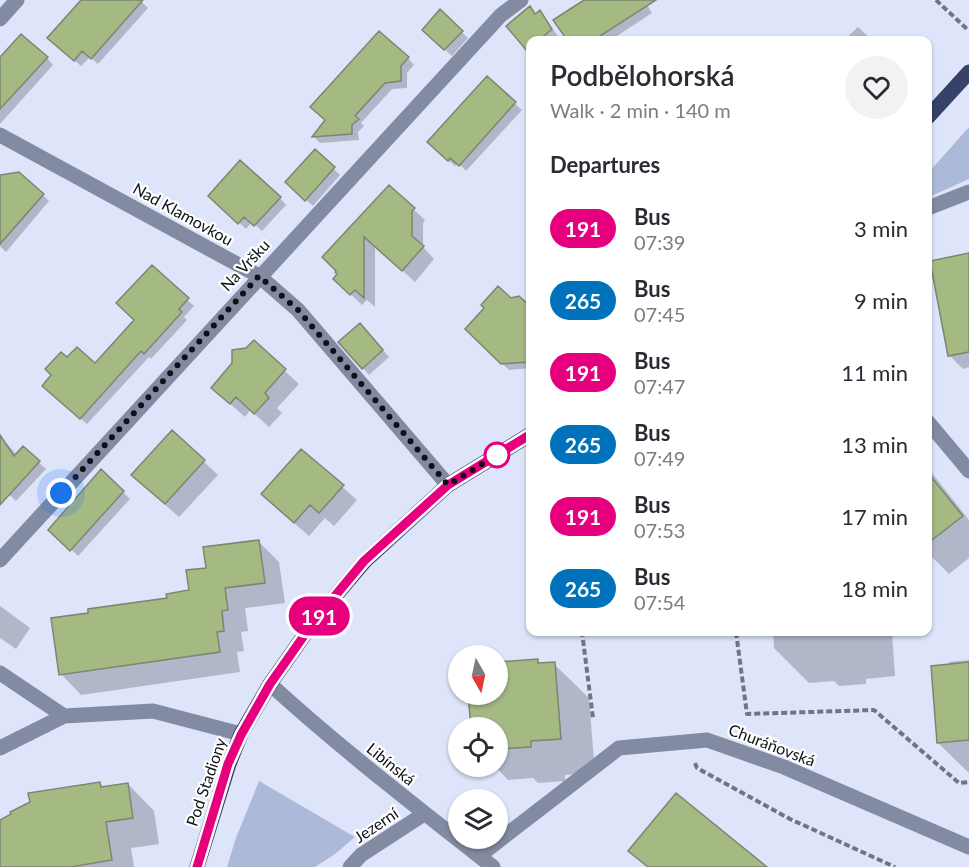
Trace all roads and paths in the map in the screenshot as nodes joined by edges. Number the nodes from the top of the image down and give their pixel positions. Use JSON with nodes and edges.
{"nodes":[{"id":1,"x":17,"y":0,"type":"edge"},
{"id":2,"x":521,"y":0,"type":"edge"},
{"id":3,"x":936,"y":0,"type":"edge"},
{"id":4,"x":0,"y":20,"type":"edge"},
{"id":5,"x":966,"y":29,"type":"dead end"},
{"id":6,"x":969,"y":72,"type":"edge"},
{"id":7,"x":932,"y":113,"type":"edge"},
{"id":8,"x":0,"y":135,"type":"edge"},
{"id":9,"x":969,"y":192,"type":"edge"},
{"id":10,"x":932,"y":206,"type":"edge"},
{"id":11,"x":259,"y":276,"type":"junction"},
{"id":12,"x":932,"y":427,"type":"edge"},
{"id":13,"x":526,"y":437,"type":"edge"},
{"id":14,"x":969,"y":471,"type":"edge"},
{"id":15,"x":448,"y":485,"type":"junction"},
{"id":16,"x":0,"y":560,"type":"edge"},
{"id":17,"x":583,"y":636,"type":"edge"},
{"id":18,"x":737,"y":636,"type":"edge"},
{"id":19,"x":0,"y":673,"type":"edge"},
{"id":20,"x":270,"y":684,"type":"junction"},
{"id":21,"x":64,"y":716,"type":"junction"},
{"id":22,"x":593,"y":718,"type":"dead end"},
{"id":23,"x":241,"y":735,"type":"junction"},
{"id":24,"x":690,"y":742,"type":"junction"},
{"id":25,"x":0,"y":748,"type":"edge"},
{"id":26,"x":969,"y":782,"type":"edge"},
{"id":27,"x":424,"y":814,"type":"junction"},
{"id":28,"x":969,"y":847,"type":"edge"},
{"id":29,"x":479,"y":856,"type":"junction"},
{"id":30,"x":197,"y":867,"type":"edge"},
{"id":31,"x":350,"y":867,"type":"edge"},
{"id":32,"x":493,"y":867,"type":"edge"},
{"id":33,"x":895,"y":867,"type":"edge"}],
"edges":[{"from":1,"to":4,"type":"street"},
{"from":2,"to":11,"type":"street","name":"Na Vršku"},
{"from":3,"to":5,"type":"path"},
{"from":6,"to":7,"type":"main road"},
{"from":8,"to":11,"type":"street","name":"Nad Klamovkou"},
{"from":9,"to":10,"type":"street"},
{"from":11,"to":15,"type":"street","name":"Nad Klamovkou"},
{"from":11,"to":16,"type":"street","name":"Na Vršku"},
{"from":12,"to":14,"type":"street"},
{"from":13,"to":15,"type":"main road","name":"Pod Stadiony"},
{"from":15,"to":20,"type":"main road","name":"Pod Stadiony"},
{"from":17,"to":22,"type":"path"},
{"from":18,"to":26,"type":"path"},
{"from":19,"to":21,"type":"street"},
{"from":20,"to":23,"type":"main road","name":"Pod Stadiony"},
{"from":20,"to":27,"type":"street","name":"Libínská"},
{"from":21,"to":23,"type":"street"},
{"from":21,"to":25,"type":"street"},
{"from":23,"to":30,"type":"main road","name":"Pod Stadiony"},
{"from":24,"to":28,"type":"street","name":"Churáňovská"},
{"from":24,"to":29,"type":"street","name":"Churáňovská"},
{"from":24,"to":33,"type":"path"},
{"from":27,"to":29,"type":"street","name":"Libínská"},
{"from":27,"to":31,"type":"street","name":"Jezerní"},
{"from":29,"to":32,"type":"street","name":"Libínská"}]}
